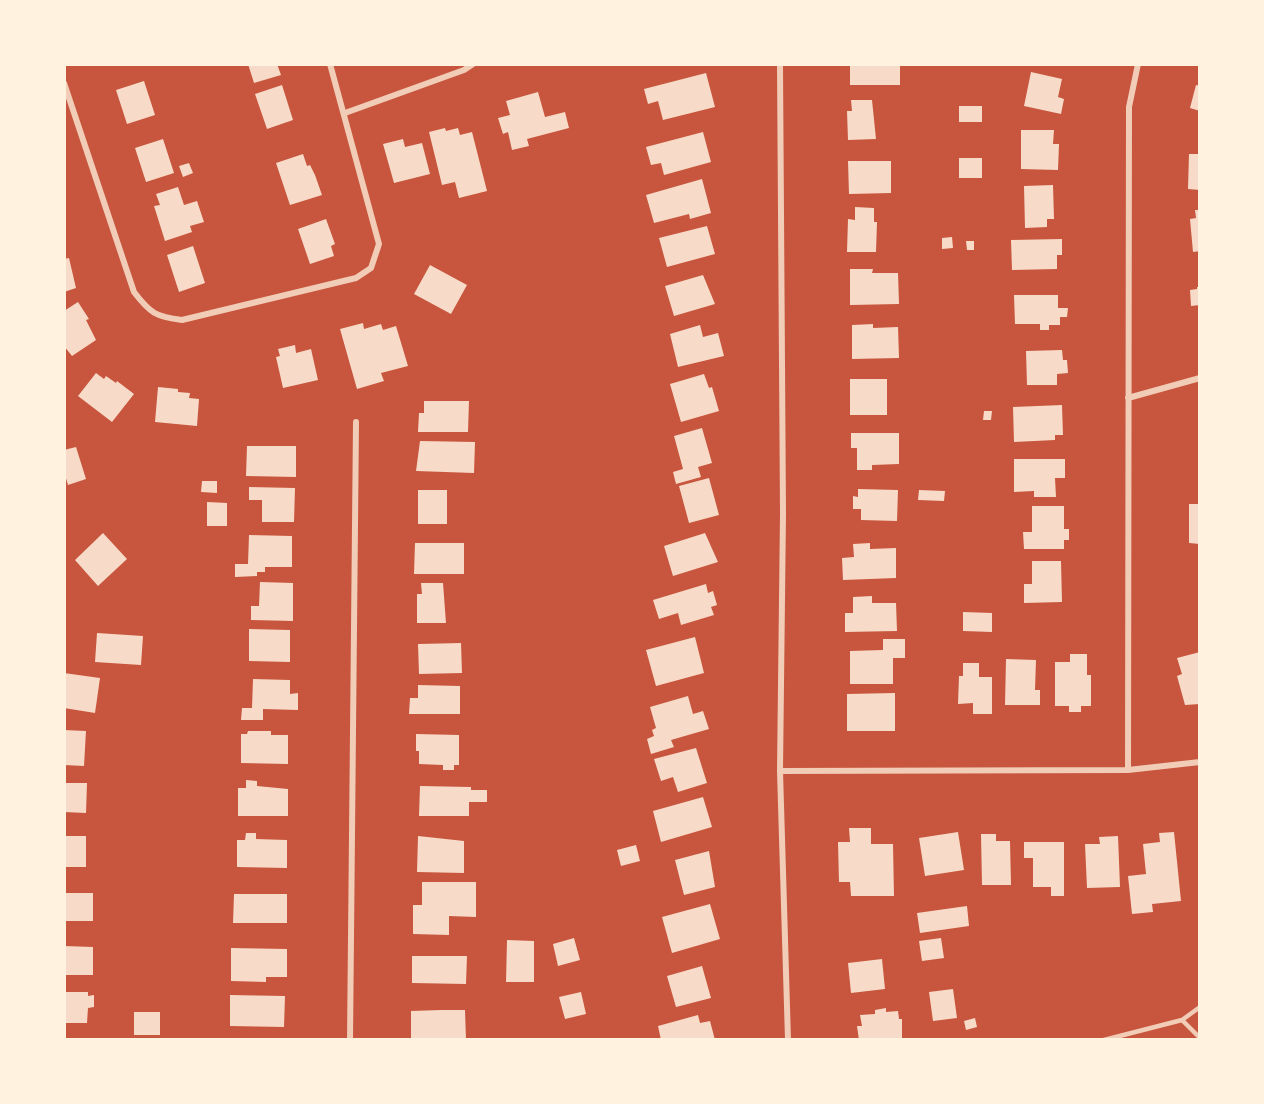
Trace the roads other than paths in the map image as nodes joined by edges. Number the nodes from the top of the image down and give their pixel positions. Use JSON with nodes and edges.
{"nodes":[{"id":1,"x":330,"y":64,"type":"edge"},
{"id":2,"x":473,"y":64,"type":"edge"},
{"id":3,"x":780,"y":64,"type":"edge"},
{"id":4,"x":1138,"y":64,"type":"edge"},
{"id":5,"x":64,"y":83,"type":"edge"},
{"id":6,"x":345,"y":113,"type":"junction"},
{"id":7,"x":1200,"y":378,"type":"edge"},
{"id":8,"x":1128,"y":398,"type":"junction"},
{"id":9,"x":356,"y":422,"type":"dead end"},
{"id":10,"x":1200,"y":762,"type":"edge"},
{"id":11,"x":1128,"y":770,"type":"junction"},
{"id":12,"x":780,"y":771,"type":"junction"},
{"id":13,"x":1200,"y":1007,"type":"edge"},
{"id":14,"x":1182,"y":1020,"type":"junction"},
{"id":15,"x":1200,"y":1038,"type":"edge"},
{"id":16,"x":350,"y":1040,"type":"edge"},
{"id":17,"x":788,"y":1040,"type":"edge"},
{"id":18,"x":1104,"y":1040,"type":"edge"}],
"edges":[{"from":1,"to":6,"type":"street"},
{"from":2,"to":6,"type":"street"},
{"from":3,"to":12,"type":"street"},
{"from":4,"to":8,"type":"street"},
{"from":5,"to":6,"type":"street"},
{"from":7,"to":8,"type":"street"},
{"from":8,"to":11,"type":"street"},
{"from":9,"to":16,"type":"street"},
{"from":10,"to":11,"type":"street"},
{"from":11,"to":12,"type":"street"},
{"from":12,"to":17,"type":"street"},
{"from":13,"to":14,"type":"lane"},
{"from":14,"to":15,"type":"lane"},
{"from":14,"to":18,"type":"lane"}]}
